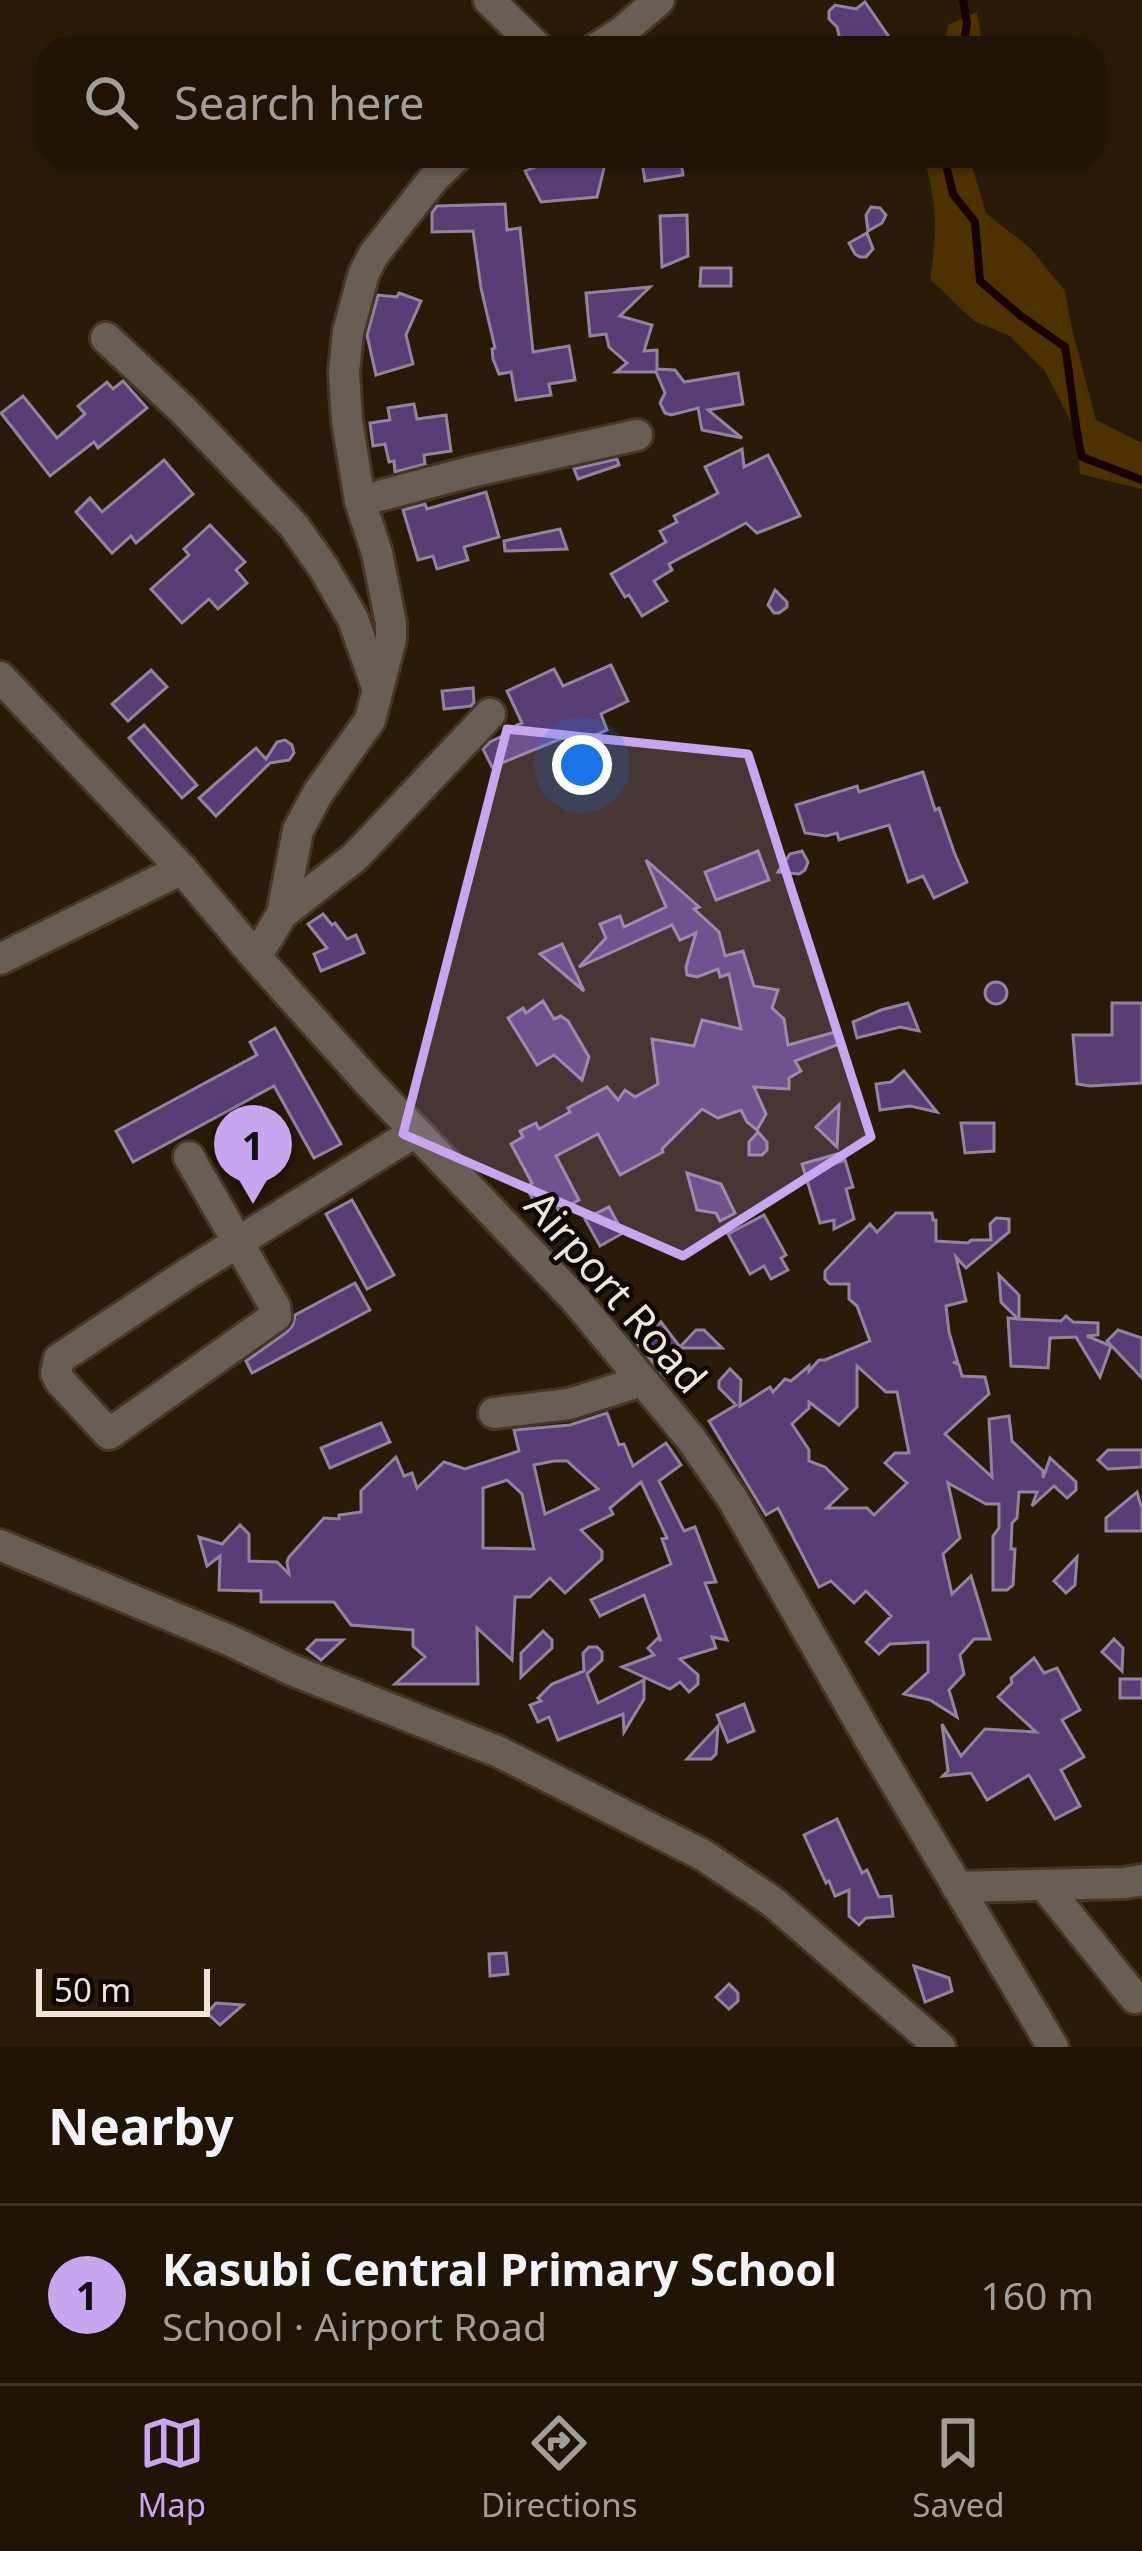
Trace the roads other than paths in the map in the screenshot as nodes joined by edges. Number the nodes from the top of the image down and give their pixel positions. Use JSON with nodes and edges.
{"nodes":[{"id":1,"x":490,"y":0,"type":"edge"},
{"id":2,"x":659,"y":0,"type":"edge"},
{"id":3,"x":526,"y":36,"type":"edge"},
{"id":4,"x":615,"y":36,"type":"edge"},
{"id":5,"x":444,"y":168,"type":"edge"},
{"id":6,"x":106,"y":338,"type":"dead end"},
{"id":7,"x":637,"y":435,"type":"dead end"},
{"id":8,"x":361,"y":501,"type":"junction"},
{"id":9,"x":0,"y":677,"type":"edge"},
{"id":10,"x":377,"y":687,"type":"junction"},
{"id":11,"x":490,"y":714,"type":"dead end"},
{"id":12,"x":182,"y":868,"type":"junction"},
{"id":13,"x":282,"y":914,"type":"junction"},
{"id":14,"x":256,"y":957,"type":"junction"},
{"id":15,"x":0,"y":958,"type":"edge"},
{"id":16,"x":416,"y":1132,"type":"junction"},
{"id":17,"x":189,"y":1157,"type":"dead end"},
{"id":18,"x":238,"y":1243,"type":"junction"},
{"id":19,"x":642,"y":1382,"type":"junction"},
{"id":20,"x":494,"y":1414,"type":"dead end"},
{"id":21,"x":0,"y":1545,"type":"edge"},
{"id":22,"x":1142,"y":1880,"type":"edge"},
{"id":23,"x":1045,"y":1886,"type":"junction"},
{"id":24,"x":957,"y":1887,"type":"junction"},
{"id":25,"x":1135,"y":1998,"type":"dead end"},
{"id":26,"x":940,"y":2047,"type":"edge"},
{"id":27,"x":1053,"y":2047,"type":"edge"}],
"edges":[{"from":1,"to":3,"type":"street"},
{"from":2,"to":4,"type":"street"},
{"from":5,"to":8,"type":"street"},
{"from":6,"to":10,"type":"street"},
{"from":7,"to":8,"type":"street"},
{"from":8,"to":10,"type":"street"},
{"from":9,"to":12,"type":"street","name":"Airport Road"},
{"from":10,"to":13,"type":"street"},
{"from":11,"to":13,"type":"street"},
{"from":12,"to":14,"type":"street","name":"Airport Road"},
{"from":12,"to":15,"type":"street"},
{"from":13,"to":14,"type":"street"},
{"from":14,"to":16,"type":"street","name":"Airport Road"},
{"from":16,"to":18,"type":"street"},
{"from":16,"to":19,"type":"street","name":"Airport Road"},
{"from":17,"to":18,"type":"street"},
{"from":18,"to":18,"type":"street"},
{"from":19,"to":20,"type":"street"},
{"from":19,"to":24,"type":"street","name":"Airport Road"},
{"from":21,"to":26,"type":"street"},
{"from":22,"to":23,"type":"street"},
{"from":23,"to":24,"type":"street"},
{"from":23,"to":25,"type":"street"},
{"from":24,"to":27,"type":"street","name":"Airport Road"}]}
